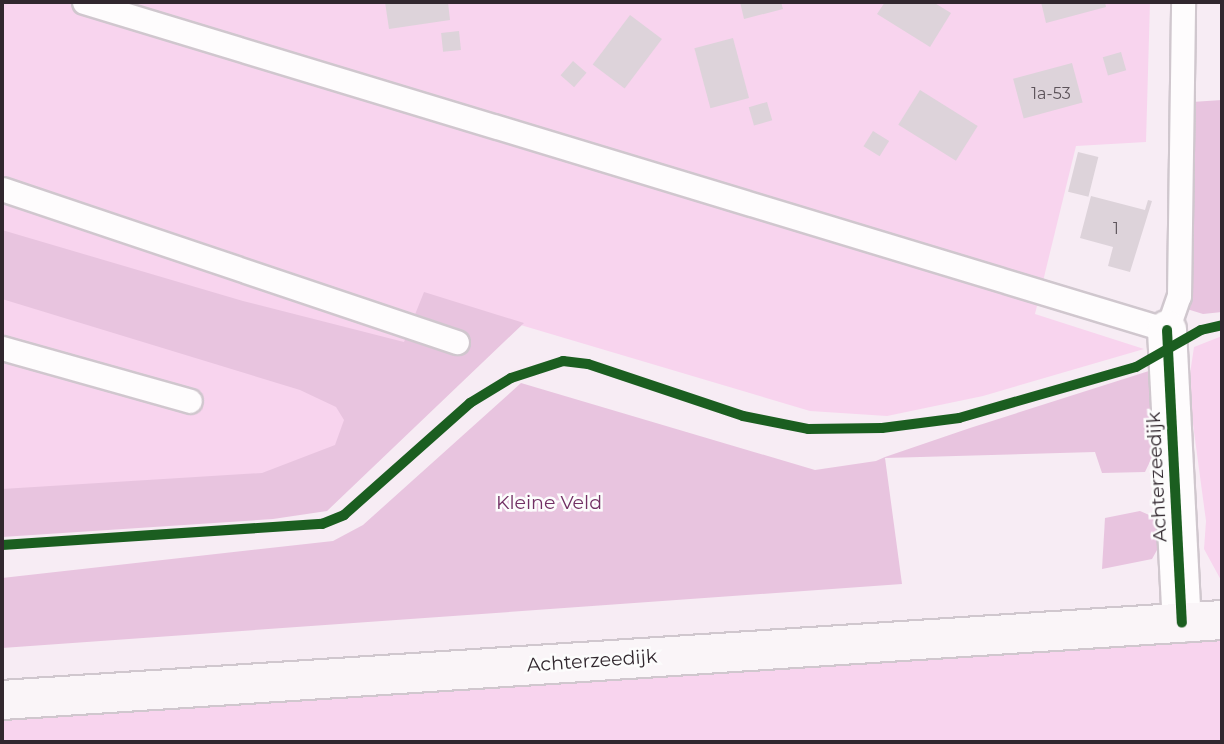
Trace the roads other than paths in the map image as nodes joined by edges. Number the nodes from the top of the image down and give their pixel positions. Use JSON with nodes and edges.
{"nodes":[{"id":1,"x":84,"y":2,"type":"edge"},
{"id":2,"x":1183,"y":2,"type":"edge"},
{"id":3,"x":2,"y":189,"type":"edge"},
{"id":4,"x":1167,"y":330,"type":"junction"},
{"id":5,"x":457,"y":342,"type":"dead end"},
{"id":6,"x":2,"y":348,"type":"edge"},
{"id":7,"x":190,"y":401,"type":"dead end"},
{"id":8,"x":1222,"y":620,"type":"edge"},
{"id":9,"x":1182,"y":622,"type":"junction"},
{"id":10,"x":2,"y":700,"type":"edge"}],
"edges":[{"from":1,"to":4,"type":"lane"},
{"from":2,"to":4,"type":"lane"},
{"from":3,"to":5,"type":"lane"},
{"from":4,"to":9,"type":"street","name":"Achterzeedijk"},
{"from":6,"to":7,"type":"lane"},
{"from":8,"to":9,"type":"main road","name":"Achterzeedijk"},
{"from":9,"to":10,"type":"main road","name":"Achterzeedijk"}]}
